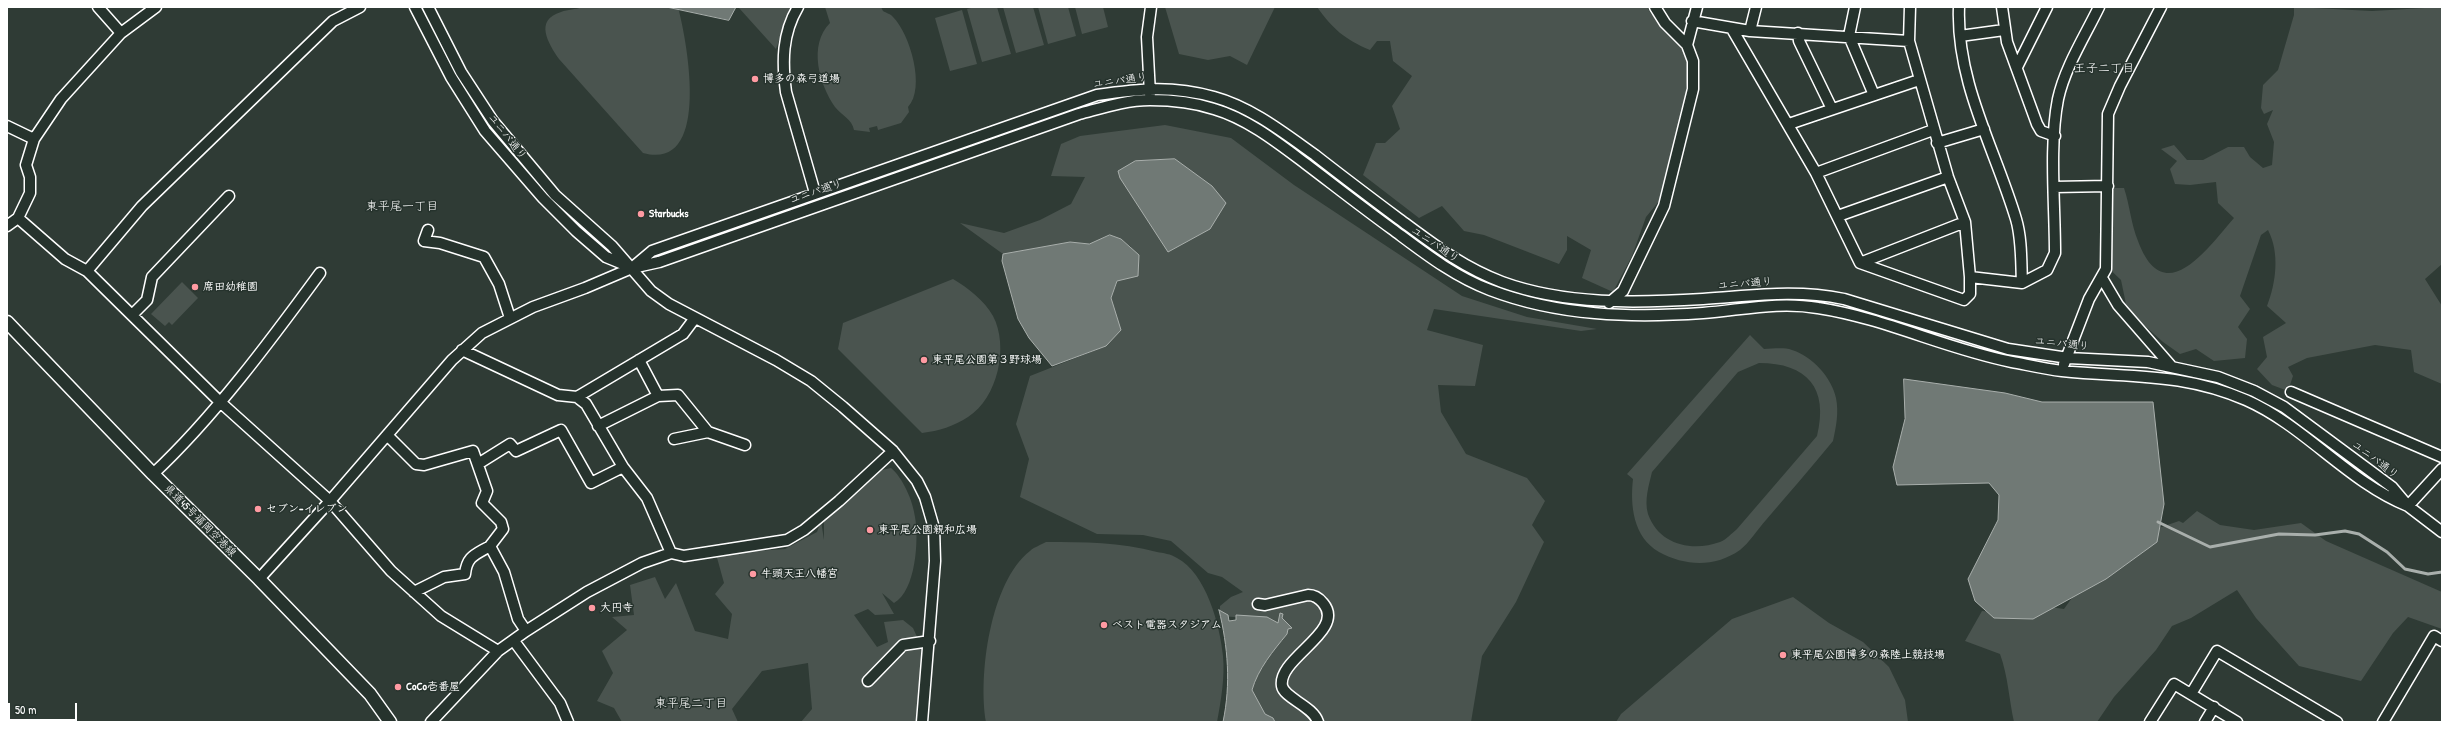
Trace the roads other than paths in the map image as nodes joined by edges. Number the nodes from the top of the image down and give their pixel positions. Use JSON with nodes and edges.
{"nodes":[{"id":1,"x":98,"y":7,"type":"edge"},
{"id":2,"x":156,"y":7,"type":"edge"},
{"id":3,"x":360,"y":7,"type":"edge"},
{"id":4,"x":428,"y":7,"type":"edge"},
{"id":5,"x":798,"y":7,"type":"edge"},
{"id":6,"x":1150,"y":7,"type":"edge"},
{"id":7,"x":1697,"y":7,"type":"edge"},
{"id":8,"x":1756,"y":7,"type":"edge"},
{"id":9,"x":1855,"y":7,"type":"edge"},
{"id":10,"x":1910,"y":7,"type":"edge"},
{"id":11,"x":1959,"y":7,"type":"edge"},
{"id":12,"x":2002,"y":7,"type":"edge"},
{"id":13,"x":2047,"y":7,"type":"edge"},
{"id":14,"x":2099,"y":7,"type":"edge"},
{"id":15,"x":2161,"y":7,"type":"edge"},
{"id":16,"x":417,"y":8,"type":"edge"},
{"id":17,"x":1659,"y":10,"type":"edge"},
{"id":18,"x":1692,"y":20,"type":"junction"},
{"id":19,"x":1732,"y":29,"type":"junction"},
{"id":20,"x":2004,"y":30,"type":"junction"},
{"id":21,"x":1750,"y":31,"type":"junction"},
{"id":22,"x":121,"y":33,"type":"junction"},
{"id":23,"x":1798,"y":33,"type":"junction"},
{"id":24,"x":1849,"y":36,"type":"junction"},
{"id":25,"x":1960,"y":36,"type":"junction"},
{"id":26,"x":1909,"y":40,"type":"junction"},
{"id":27,"x":1687,"y":46,"type":"junction"},
{"id":28,"x":2017,"y":68,"type":"junction"},
{"id":29,"x":1919,"y":80,"type":"junction"},
{"id":30,"x":1149,"y":88,"type":"junction"},
{"id":31,"x":1874,"y":95,"type":"junction"},
{"id":32,"x":1150,"y":100,"type":"junction"},
{"id":33,"x":1832,"y":110,"type":"junction"},
{"id":34,"x":1789,"y":124,"type":"junction"},
{"id":35,"x":7,"y":126,"type":"edge"},
{"id":36,"x":1984,"y":129,"type":"junction"},
{"id":37,"x":1933,"y":130,"type":"junction"},
{"id":38,"x":2055,"y":136,"type":"junction"},
{"id":39,"x":34,"y":139,"type":"junction"},
{"id":40,"x":1937,"y":143,"type":"junction"},
{"id":41,"x":1816,"y":173,"type":"junction"},
{"id":42,"x":1948,"y":177,"type":"junction"},
{"id":43,"x":2108,"y":186,"type":"junction"},
{"id":44,"x":2054,"y":187,"type":"junction"},
{"id":45,"x":815,"y":193,"type":"junction"},
{"id":46,"x":229,"y":196,"type":"dead end"},
{"id":47,"x":1838,"y":216,"type":"junction"},
{"id":48,"x":18,"y":218,"type":"junction"},
{"id":49,"x":1966,"y":222,"type":"junction"},
{"id":50,"x":7,"y":226,"type":"edge"},
{"id":51,"x":428,"y":230,"type":"dead end"},
{"id":52,"x":1860,"y":263,"type":"junction"},
{"id":53,"x":632,"y":268,"type":"junction"},
{"id":54,"x":87,"y":271,"type":"junction"},
{"id":55,"x":320,"y":273,"type":"dead end"},
{"id":56,"x":1970,"y":277,"type":"junction"},
{"id":57,"x":2102,"y":278,"type":"junction"},
{"id":58,"x":2022,"y":283,"type":"junction"},
{"id":59,"x":1609,"y":302,"type":"junction"},
{"id":60,"x":133,"y":314,"type":"junction"},
{"id":61,"x":1607,"y":315,"type":"junction"},
{"id":62,"x":510,"y":318,"type":"junction"},
{"id":63,"x":695,"y":318,"type":"junction"},
{"id":64,"x":7,"y":322,"type":"edge"},
{"id":65,"x":462,"y":350,"type":"junction"},
{"id":66,"x":2068,"y":358,"type":"junction"},
{"id":67,"x":639,"y":360,"type":"junction"},
{"id":68,"x":2172,"y":366,"type":"junction"},
{"id":69,"x":2061,"y":370,"type":"junction"},
{"id":70,"x":2169,"y":378,"type":"junction"},
{"id":71,"x":2291,"y":392,"type":"dead end"},
{"id":72,"x":658,"y":396,"type":"junction"},
{"id":73,"x":577,"y":397,"type":"junction"},
{"id":74,"x":219,"y":401,"type":"junction"},
{"id":75,"x":598,"y":426,"type":"junction"},
{"id":76,"x":708,"y":432,"type":"junction"},
{"id":77,"x":387,"y":435,"type":"junction"},
{"id":78,"x":674,"y":439,"type":"dead end"},
{"id":79,"x":745,"y":445,"type":"dead end"},
{"id":80,"x":893,"y":451,"type":"junction"},
{"id":81,"x":2442,"y":457,"type":"edge"},
{"id":82,"x":478,"y":464,"type":"junction"},
{"id":83,"x":623,"y":467,"type":"junction"},
{"id":84,"x":2442,"y":469,"type":"edge"},
{"id":85,"x":152,"y":474,"type":"junction"},
{"id":86,"x":330,"y":501,"type":"junction"},
{"id":87,"x":2408,"y":506,"type":"junction"},
{"id":88,"x":2442,"y":532,"type":"edge"},
{"id":89,"x":490,"y":546,"type":"junction"},
{"id":90,"x":671,"y":553,"type":"junction"},
{"id":91,"x":259,"y":579,"type":"junction"},
{"id":92,"x":414,"y":592,"type":"junction"},
{"id":93,"x":1258,"y":604,"type":"dead end"},
{"id":94,"x":526,"y":631,"type":"junction"},
{"id":95,"x":514,"y":641,"type":"junction"},
{"id":96,"x":930,"y":641,"type":"junction"},
{"id":97,"x":2442,"y":641,"type":"edge"},
{"id":98,"x":498,"y":651,"type":"junction"},
{"id":99,"x":868,"y":681,"type":"dead end"},
{"id":100,"x":2191,"y":694,"type":"junction"},
{"id":101,"x":2214,"y":707,"type":"junction"},
{"id":102,"x":390,"y":722,"type":"edge"},
{"id":103,"x":431,"y":722,"type":"edge"},
{"id":104,"x":568,"y":722,"type":"edge"},
{"id":105,"x":922,"y":722,"type":"edge"},
{"id":106,"x":1318,"y":722,"type":"edge"},
{"id":107,"x":2150,"y":722,"type":"edge"},
{"id":108,"x":2205,"y":722,"type":"edge"},
{"id":109,"x":2237,"y":722,"type":"edge"},
{"id":110,"x":2337,"y":722,"type":"edge"},
{"id":111,"x":2383,"y":722,"type":"edge"}],
"edges":[{"from":1,"to":22,"type":"street"},
{"from":2,"to":22,"type":"street"},
{"from":3,"to":54,"type":"street"},
{"from":4,"to":53,"type":"street","name":"ユニバ通り"},
{"from":5,"to":45,"type":"street"},
{"from":6,"to":30,"type":"street"},
{"from":7,"to":18,"type":"street"},
{"from":8,"to":21,"type":"street"},
{"from":9,"to":24,"type":"street"},
{"from":10,"to":26,"type":"street"},
{"from":11,"to":25,"type":"street"},
{"from":12,"to":20,"type":"street"},
{"from":13,"to":28,"type":"street"},
{"from":14,"to":38,"type":"street"},
{"from":15,"to":43,"type":"street"},
{"from":16,"to":53,"type":"street","name":"ユニバ通り"},
{"from":17,"to":27,"type":"street"},
{"from":18,"to":19,"type":"street"},
{"from":18,"to":27,"type":"street"},
{"from":19,"to":21,"type":"street"},
{"from":19,"to":34,"type":"street"},
{"from":20,"to":25,"type":"street"},
{"from":20,"to":28,"type":"street"},
{"from":21,"to":23,"type":"street"},
{"from":22,"to":39,"type":"street"},
{"from":23,"to":24,"type":"street"},
{"from":23,"to":33,"type":"street"},
{"from":24,"to":26,"type":"street"},
{"from":24,"to":31,"type":"street"},
{"from":25,"to":36,"type":"street"},
{"from":26,"to":29,"type":"street"},
{"from":27,"to":59,"type":"street"},
{"from":28,"to":38,"type":"street"},
{"from":29,"to":31,"type":"street"},
{"from":29,"to":37,"type":"street"},
{"from":30,"to":32,"type":"street"},
{"from":30,"to":45,"type":"street","name":"ユニバ通り"},
{"from":30,"to":59,"type":"street","name":"ユニバ通り"},
{"from":31,"to":33,"type":"street"},
{"from":32,"to":53,"type":"street","name":"ユニバ通り"},
{"from":32,"to":61,"type":"street","name":"ユニバ通り"},
{"from":33,"to":34,"type":"street"},
{"from":34,"to":41,"type":"street"},
{"from":35,"to":39,"type":"street"},
{"from":36,"to":40,"type":"street"},
{"from":36,"to":58,"type":"street"},
{"from":37,"to":40,"type":"street"},
{"from":37,"to":41,"type":"street"},
{"from":38,"to":44,"type":"street"},
{"from":39,"to":48,"type":"street"},
{"from":40,"to":42,"type":"street"},
{"from":41,"to":47,"type":"street"},
{"from":42,"to":47,"type":"street"},
{"from":42,"to":49,"type":"street"},
{"from":43,"to":44,"type":"street"},
{"from":43,"to":57,"type":"street"},
{"from":44,"to":58,"type":"street"},
{"from":45,"to":53,"type":"street","name":"ユニバ通り"},
{"from":46,"to":60,"type":"street"},
{"from":47,"to":52,"type":"street"},
{"from":48,"to":50,"type":"street"},
{"from":48,"to":54,"type":"street"},
{"from":49,"to":52,"type":"street"},
{"from":49,"to":56,"type":"street"},
{"from":51,"to":62,"type":"street"},
{"from":52,"to":56,"type":"street"},
{"from":53,"to":62,"type":"street"},
{"from":53,"to":63,"type":"street"},
{"from":54,"to":60,"type":"street"},
{"from":55,"to":74,"type":"street"},
{"from":56,"to":58,"type":"street"},
{"from":57,"to":66,"type":"street"},
{"from":57,"to":68,"type":"street"},
{"from":59,"to":61,"type":"street"},
{"from":59,"to":66,"type":"street","name":"ユニバ通り"},
{"from":60,"to":74,"type":"street"},
{"from":61,"to":69,"type":"street","name":"ユニバ通り"},
{"from":62,"to":65,"type":"street"},
{"from":63,"to":67,"type":"street"},
{"from":63,"to":80,"type":"street"},
{"from":64,"to":85,"type":"main road","name":"県道45号福岡空港線"},
{"from":65,"to":73,"type":"street"},
{"from":65,"to":77,"type":"street"},
{"from":66,"to":68,"type":"street","name":"ユニバ通り"},
{"from":66,"to":69,"type":"street"},
{"from":67,"to":72,"type":"street"},
{"from":67,"to":73,"type":"street"},
{"from":68,"to":70,"type":"street"},
{"from":68,"to":87,"type":"street","name":"ユニバ通り"},
{"from":69,"to":70,"type":"street","name":"ユニバ通り"},
{"from":70,"to":87,"type":"street","name":"ユニバ通り"},
{"from":71,"to":81,"type":"street"},
{"from":72,"to":75,"type":"street"},
{"from":72,"to":76,"type":"street"},
{"from":73,"to":75,"type":"street"},
{"from":74,"to":85,"type":"street"},
{"from":74,"to":86,"type":"street"},
{"from":75,"to":83,"type":"street"},
{"from":76,"to":78,"type":"street"},
{"from":76,"to":79,"type":"street"},
{"from":77,"to":82,"type":"street"},
{"from":77,"to":86,"type":"street"},
{"from":80,"to":90,"type":"street"},
{"from":80,"to":96,"type":"street"},
{"from":82,"to":83,"type":"street"},
{"from":82,"to":89,"type":"street"},
{"from":83,"to":90,"type":"street"},
{"from":84,"to":87,"type":"street"},
{"from":85,"to":91,"type":"main road","name":"県道45号福岡空港線"},
{"from":86,"to":91,"type":"street"},
{"from":86,"to":92,"type":"street"},
{"from":87,"to":88,"type":"street"},
{"from":89,"to":92,"type":"street"},
{"from":89,"to":94,"type":"street"},
{"from":90,"to":94,"type":"street"},
{"from":91,"to":102,"type":"main road","name":"県道45号福岡空港線"},
{"from":92,"to":98,"type":"street"},
{"from":93,"to":106,"type":"street"},
{"from":94,"to":95,"type":"street"},
{"from":95,"to":98,"type":"street"},
{"from":95,"to":104,"type":"street"},
{"from":96,"to":99,"type":"street"},
{"from":96,"to":105,"type":"street"},
{"from":97,"to":111,"type":"street"},
{"from":98,"to":103,"type":"street"},
{"from":100,"to":101,"type":"street"},
{"from":100,"to":107,"type":"street"},
{"from":100,"to":110,"type":"street"},
{"from":101,"to":108,"type":"street"},
{"from":101,"to":109,"type":"street"}]}
